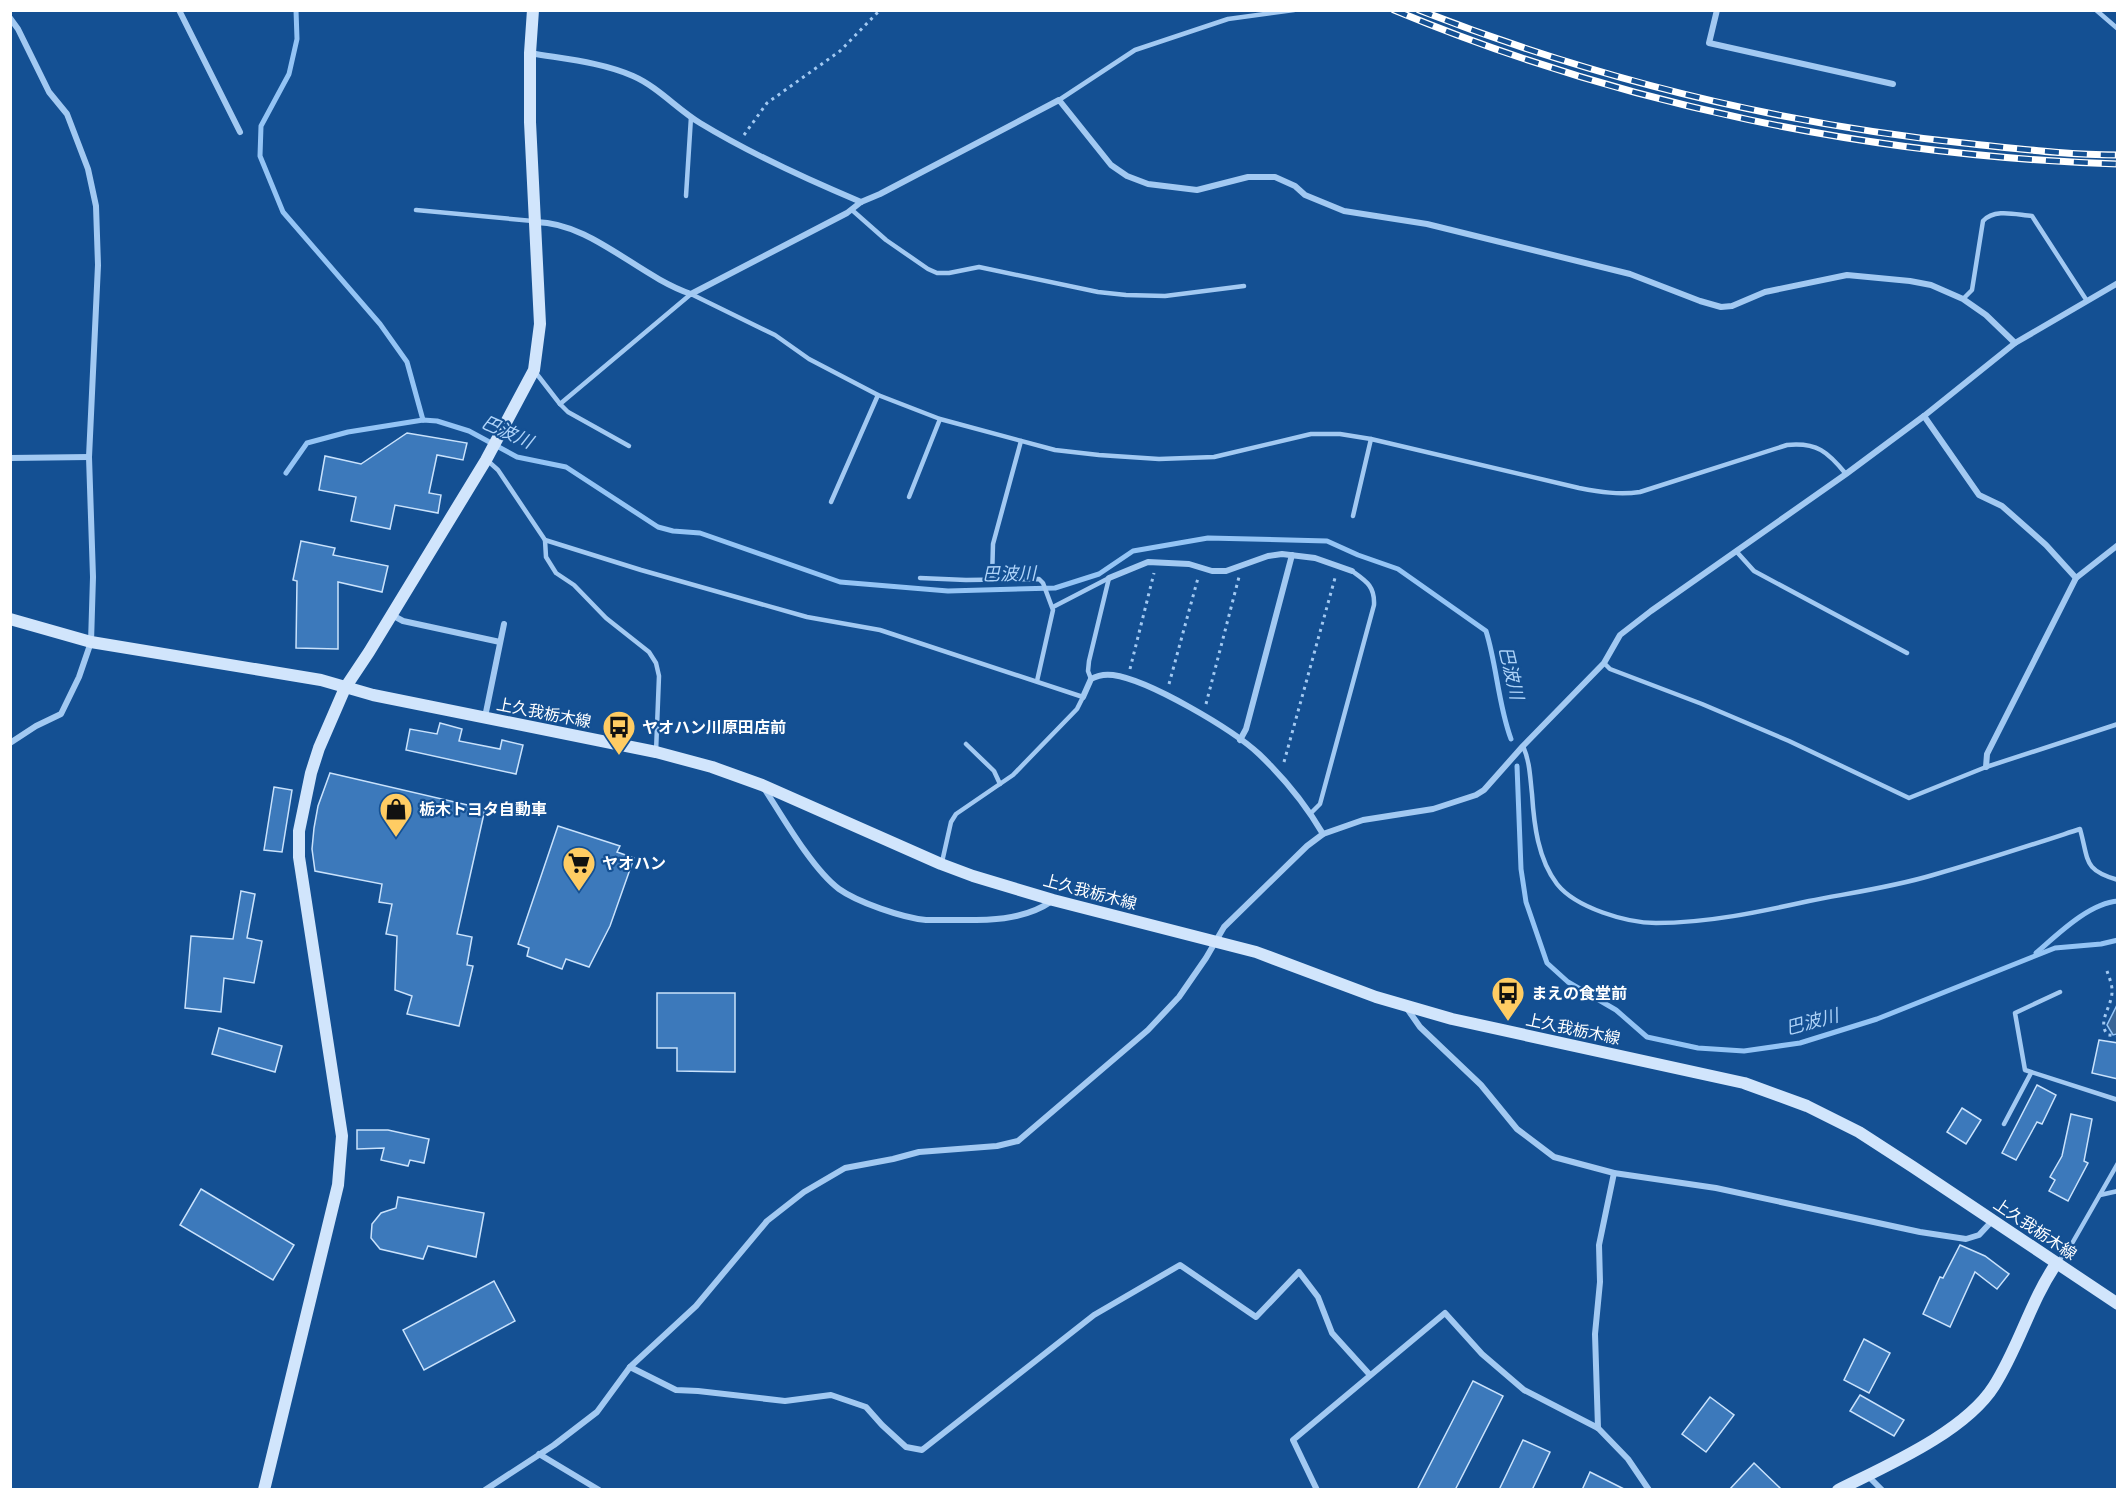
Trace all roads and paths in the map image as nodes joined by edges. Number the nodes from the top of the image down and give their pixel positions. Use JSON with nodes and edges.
{"nodes":[{"id":1,"x":179,"y":10,"type":"edge"},
{"id":2,"x":533,"y":10,"type":"edge"},
{"id":3,"x":880,"y":10,"type":"edge"},
{"id":4,"x":1294,"y":10,"type":"edge"},
{"id":5,"x":1717,"y":10,"type":"edge"},
{"id":6,"x":2096,"y":10,"type":"edge"},
{"id":7,"x":10,"y":18,"type":"edge"},
{"id":8,"x":2118,"y":29,"type":"edge"},
{"id":9,"x":530,"y":53,"type":"junction"},
{"id":10,"x":1893,"y":84,"type":"dead end"},
{"id":11,"x":1059,"y":100,"type":"junction"},
{"id":12,"x":691,"y":117,"type":"junction"},
{"id":13,"x":240,"y":132,"type":"dead end"},
{"id":14,"x":738,"y":144,"type":"junction"},
{"id":15,"x":686,"y":196,"type":"dead end"},
{"id":16,"x":861,"y":202,"type":"junction"},
{"id":17,"x":416,"y":210,"type":"dead end"},
{"id":18,"x":852,"y":210,"type":"junction"},
{"id":19,"x":536,"y":222,"type":"junction"},
{"id":20,"x":2118,"y":283,"type":"edge"},
{"id":21,"x":1244,"y":286,"type":"dead end"},
{"id":22,"x":691,"y":294,"type":"junction"},
{"id":23,"x":1963,"y":299,"type":"junction"},
{"id":24,"x":2087,"y":301,"type":"junction"},
{"id":25,"x":2015,"y":343,"type":"junction"},
{"id":26,"x":534,"y":370,"type":"junction"},
{"id":27,"x":878,"y":394,"type":"junction"},
{"id":28,"x":560,"y":404,"type":"junction"},
{"id":29,"x":1924,"y":416,"type":"junction"},
{"id":30,"x":940,"y":419,"type":"junction"},
{"id":31,"x":1371,"y":439,"type":"junction"},
{"id":32,"x":1021,"y":441,"type":"junction"},
{"id":33,"x":629,"y":446,"type":"dead end"},
{"id":34,"x":89,"y":457,"type":"junction"},
{"id":35,"x":488,"y":457,"type":"junction"},
{"id":36,"x":10,"y":458,"type":"edge"},
{"id":37,"x":1846,"y":474,"type":"junction"},
{"id":38,"x":909,"y":497,"type":"dead end"},
{"id":39,"x":831,"y":502,"type":"dead end"},
{"id":40,"x":1353,"y":516,"type":"dead end"},
{"id":41,"x":545,"y":540,"type":"junction"},
{"id":42,"x":2118,"y":545,"type":"edge"},
{"id":43,"x":1736,"y":550,"type":"junction"},
{"id":44,"x":1292,"y":555,"type":"junction"},
{"id":45,"x":1156,"y":563,"type":"junction"},
{"id":46,"x":1339,"y":565,"type":"junction"},
{"id":47,"x":1237,"y":567,"type":"junction"},
{"id":48,"x":1203,"y":568,"type":"junction"},
{"id":49,"x":1352,"y":571,"type":"joint"},
{"id":50,"x":920,"y":578,"type":"dead end"},
{"id":51,"x":1109,"y":578,"type":"junction"},
{"id":52,"x":2076,"y":578,"type":"junction"},
{"id":53,"x":992,"y":580,"type":"junction"},
{"id":54,"x":1053,"y":607,"type":"junction"},
{"id":55,"x":392,"y":615,"type":"junction"},
{"id":56,"x":10,"y":619,"type":"edge"},
{"id":57,"x":504,"y":624,"type":"dead end"},
{"id":58,"x":91,"y":642,"type":"junction"},
{"id":59,"x":500,"y":642,"type":"junction"},
{"id":60,"x":1907,"y":653,"type":"dead end"},
{"id":61,"x":1604,"y":663,"type":"junction"},
{"id":62,"x":1091,"y":679,"type":"junction"},
{"id":63,"x":1127,"y":679,"type":"junction"},
{"id":64,"x":1037,"y":681,"type":"junction"},
{"id":65,"x":345,"y":688,"type":"junction"},
{"id":66,"x":1164,"y":694,"type":"junction"},
{"id":67,"x":1083,"y":697,"type":"junction"},
{"id":68,"x":1202,"y":715,"type":"junction"},
{"id":69,"x":484,"y":718,"type":"junction"},
{"id":70,"x":2118,"y":724,"type":"edge"},
{"id":71,"x":1240,"y":740,"type":"junction"},
{"id":72,"x":10,"y":743,"type":"edge"},
{"id":73,"x":966,"y":744,"type":"dead end"},
{"id":74,"x":1523,"y":746,"type":"junction"},
{"id":75,"x":656,"y":752,"type":"junction"},
{"id":76,"x":1986,"y":767,"type":"junction"},
{"id":77,"x":1275,"y":773,"type":"junction"},
{"id":78,"x":1000,"y":784,"type":"junction"},
{"id":79,"x":762,"y":785,"type":"junction"},
{"id":80,"x":1310,"y":814,"type":"junction"},
{"id":81,"x":1323,"y":834,"type":"junction"},
{"id":82,"x":941,"y":864,"type":"junction"},
{"id":83,"x":2118,"y":880,"type":"edge"},
{"id":84,"x":1053,"y":900,"type":"junction"},
{"id":85,"x":1215,"y":941,"type":"junction"},
{"id":86,"x":2107,"y":971,"type":"dead end"},
{"id":87,"x":2060,"y":992,"type":"dead end"},
{"id":88,"x":1406,"y":1007,"type":"junction"},
{"id":89,"x":2118,"y":1036,"type":"edge"},
{"id":90,"x":2031,"y":1073,"type":"junction"},
{"id":91,"x":2118,"y":1100,"type":"edge"},
{"id":92,"x":2004,"y":1124,"type":"dead end"},
{"id":93,"x":2118,"y":1163,"type":"edge"},
{"id":94,"x":1614,"y":1173,"type":"junction"},
{"id":95,"x":2118,"y":1191,"type":"edge"},
{"id":96,"x":2099,"y":1195,"type":"junction"},
{"id":97,"x":1992,"y":1221,"type":"junction"},
{"id":98,"x":2056,"y":1263,"type":"junction"},
{"id":99,"x":2118,"y":1304,"type":"edge"},
{"id":100,"x":630,"y":1367,"type":"junction"},
{"id":101,"x":1370,"y":1376,"type":"junction"},
{"id":102,"x":1598,"y":1428,"type":"junction"},
{"id":103,"x":539,"y":1454,"type":"junction"},
{"id":104,"x":1868,"y":1475,"type":"junction"},
{"id":105,"x":264,"y":1490,"type":"edge"},
{"id":106,"x":485,"y":1490,"type":"edge"},
{"id":107,"x":599,"y":1490,"type":"edge"},
{"id":108,"x":1317,"y":1490,"type":"edge"},
{"id":109,"x":1649,"y":1490,"type":"edge"},
{"id":110,"x":1838,"y":1490,"type":"edge"},
{"id":111,"x":1882,"y":1490,"type":"edge"}],
"edges":[{"from":1,"to":13,"type":"street"},
{"from":2,"to":9,"type":"main road"},
{"from":3,"to":14,"type":"path"},
{"from":4,"to":11,"type":"lane"},
{"from":5,"to":10,"type":"street"},
{"from":6,"to":8,"type":"lane"},
{"from":7,"to":34,"type":"street"},
{"from":9,"to":12,"type":"street"},
{"from":9,"to":19,"type":"main road"},
{"from":11,"to":16,"type":"street"},
{"from":11,"to":23,"type":"street"},
{"from":12,"to":14,"type":"street"},
{"from":12,"to":15,"type":"lane"},
{"from":14,"to":16,"type":"street"},
{"from":16,"to":18,"type":"street"},
{"from":17,"to":19,"type":"lane"},
{"from":18,"to":21,"type":"lane"},
{"from":18,"to":22,"type":"street"},
{"from":19,"to":22,"type":"street"},
{"from":19,"to":26,"type":"main road"},
{"from":20,"to":24,"type":"street"},
{"from":22,"to":27,"type":"lane"},
{"from":22,"to":28,"type":"lane"},
{"from":23,"to":24,"type":"lane"},
{"from":23,"to":25,"type":"street"},
{"from":24,"to":25,"type":"street"},
{"from":25,"to":29,"type":"street"},
{"from":26,"to":28,"type":"lane"},
{"from":26,"to":35,"type":"main road"},
{"from":27,"to":30,"type":"lane"},
{"from":27,"to":39,"type":"lane"},
{"from":28,"to":33,"type":"lane"},
{"from":29,"to":37,"type":"street"},
{"from":29,"to":52,"type":"street"},
{"from":30,"to":32,"type":"lane"},
{"from":30,"to":38,"type":"lane"},
{"from":31,"to":32,"type":"lane"},
{"from":31,"to":37,"type":"lane"},
{"from":31,"to":40,"type":"lane"},
{"from":32,"to":53,"type":"lane"},
{"from":34,"to":36,"type":"street"},
{"from":34,"to":58,"type":"street"},
{"from":35,"to":41,"type":"lane"},
{"from":35,"to":55,"type":"main road"},
{"from":37,"to":43,"type":"street"},
{"from":41,"to":64,"type":"lane"},
{"from":41,"to":75,"type":"lane"},
{"from":42,"to":52,"type":"street"},
{"from":43,"to":60,"type":"lane"},
{"from":43,"to":61,"type":"street"},
{"from":44,"to":46,"type":"street"},
{"from":44,"to":47,"type":"street"},
{"from":44,"to":71,"type":"street"},
{"from":45,"to":48,"type":"street"},
{"from":45,"to":51,"type":"street"},
{"from":45,"to":63,"type":"path"},
{"from":46,"to":49,"type":"street"},
{"from":46,"to":77,"type":"path"},
{"from":47,"to":48,"type":"street"},
{"from":47,"to":68,"type":"path"},
{"from":48,"to":66,"type":"path"},
{"from":49,"to":80,"type":"lane"},
{"from":50,"to":53,"type":"lane"},
{"from":51,"to":54,"type":"lane"},
{"from":51,"to":62,"type":"lane"},
{"from":52,"to":76,"type":"street"},
{"from":53,"to":54,"type":"lane"},
{"from":54,"to":64,"type":"lane"},
{"from":55,"to":59,"type":"street"},
{"from":55,"to":65,"type":"main road"},
{"from":56,"to":58,"type":"main road","name":"上久我栃木線"},
{"from":57,"to":59,"type":"street"},
{"from":58,"to":65,"type":"main road","name":"上久我栃木線"},
{"from":58,"to":72,"type":"street"},
{"from":59,"to":69,"type":"street"},
{"from":61,"to":74,"type":"street"},
{"from":61,"to":76,"type":"lane"},
{"from":62,"to":63,"type":"street"},
{"from":62,"to":67,"type":"street"},
{"from":63,"to":66,"type":"street"},
{"from":64,"to":67,"type":"lane"},
{"from":65,"to":69,"type":"main road","name":"上久我栃木線"},
{"from":65,"to":105,"type":"main road"},
{"from":66,"to":68,"type":"street"},
{"from":67,"to":78,"type":"lane"},
{"from":68,"to":71,"type":"street"},
{"from":69,"to":75,"type":"main road","name":"上久我栃木線"},
{"from":70,"to":76,"type":"lane"},
{"from":71,"to":77,"type":"street"},
{"from":73,"to":78,"type":"lane"},
{"from":74,"to":81,"type":"street"},
{"from":74,"to":83,"type":"lane"},
{"from":75,"to":79,"type":"main road","name":"上久我栃木線"},
{"from":77,"to":80,"type":"street"},
{"from":78,"to":82,"type":"lane"},
{"from":79,"to":82,"type":"main road","name":"上久我栃木線"},
{"from":79,"to":84,"type":"street"},
{"from":80,"to":81,"type":"street"},
{"from":81,"to":85,"type":"street"},
{"from":82,"to":84,"type":"main road","name":"上久我栃木線"},
{"from":84,"to":85,"type":"main road","name":"上久我栃木線"},
{"from":85,"to":88,"type":"main road","name":"上久我栃木線"},
{"from":85,"to":100,"type":"street"},
{"from":86,"to":89,"type":"path"},
{"from":87,"to":90,"type":"lane"},
{"from":88,"to":94,"type":"street"},
{"from":88,"to":97,"type":"main road","name":"上久我栃木線"},
{"from":90,"to":91,"type":"lane"},
{"from":90,"to":92,"type":"lane"},
{"from":93,"to":96,"type":"lane"},
{"from":94,"to":97,"type":"street"},
{"from":94,"to":102,"type":"street"},
{"from":95,"to":96,"type":"lane"},
{"from":96,"to":98,"type":"lane"},
{"from":97,"to":98,"type":"main road","name":"上久我栃木線"},
{"from":98,"to":99,"type":"main road","name":"上久我栃木線"},
{"from":98,"to":104,"type":"main road"},
{"from":100,"to":101,"type":"street"},
{"from":100,"to":103,"type":"street"},
{"from":101,"to":102,"type":"street"},
{"from":101,"to":108,"type":"street"},
{"from":102,"to":109,"type":"street"},
{"from":103,"to":106,"type":"street"},
{"from":103,"to":107,"type":"street"},
{"from":104,"to":110,"type":"main road"},
{"from":104,"to":111,"type":"street"}]}
